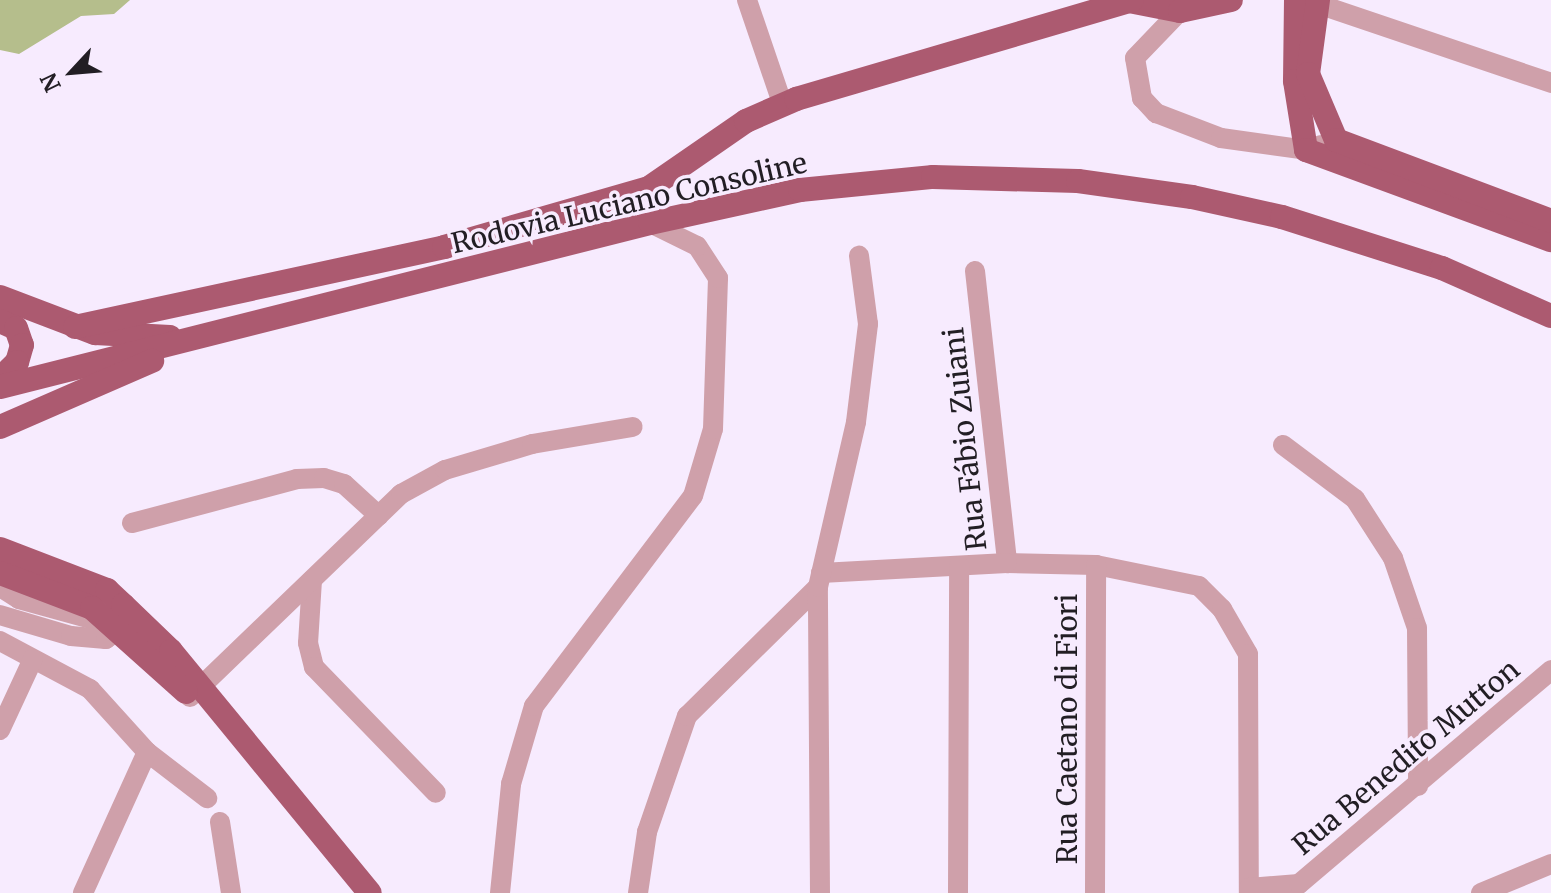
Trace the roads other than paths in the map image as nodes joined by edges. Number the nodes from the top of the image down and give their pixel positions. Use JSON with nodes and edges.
{"nodes":[{"id":1,"x":747,"y":0,"type":"edge"},
{"id":2,"x":1231,"y":0,"type":"edge"},
{"id":3,"x":1119,"y":1,"type":"edge"},
{"id":4,"x":1307,"y":2,"type":"edge"},
{"id":5,"x":1180,"y":11,"type":"junction"},
{"id":6,"x":1551,"y":83,"type":"edge"},
{"id":7,"x":783,"y":106,"type":"junction"},
{"id":8,"x":1336,"y":140,"type":"junction"},
{"id":9,"x":1306,"y":150,"type":"junction"},
{"id":10,"x":650,"y":223,"type":"junction"},
{"id":11,"x":1547,"y":229,"type":"edge"},
{"id":12,"x":859,"y":256,"type":"dead end"},
{"id":13,"x":975,"y":271,"type":"dead end"},
{"id":14,"x":0,"y":297,"type":"edge"},
{"id":15,"x":1551,"y":316,"type":"edge"},
{"id":16,"x":0,"y":321,"type":"edge"},
{"id":17,"x":75,"y":327,"type":"junction"},
{"id":18,"x":208,"y":338,"type":"junction"},
{"id":19,"x":0,"y":379,"type":"edge"},
{"id":20,"x":0,"y":387,"type":"edge"},
{"id":21,"x":0,"y":427,"type":"edge"},
{"id":22,"x":633,"y":427,"type":"dead end"},
{"id":23,"x":1283,"y":445,"type":"dead end"},
{"id":24,"x":379,"y":516,"type":"junction"},
{"id":25,"x":132,"y":523,"type":"dead end"},
{"id":26,"x":4,"y":560,"type":"edge"},
{"id":27,"x":1007,"y":563,"type":"junction"},
{"id":28,"x":1096,"y":565,"type":"junction"},
{"id":29,"x":959,"y":566,"type":"junction"},
{"id":30,"x":312,"y":580,"type":"junction"},
{"id":31,"x":820,"y":580,"type":"junction"},
{"id":32,"x":0,"y":587,"type":"edge"},
{"id":33,"x":10,"y":600,"type":"edge"},
{"id":34,"x":0,"y":615,"type":"edge"},
{"id":35,"x":785,"y":616,"type":"junction"},
{"id":36,"x":119,"y":620,"type":"junction"},
{"id":37,"x":818,"y":626,"type":"junction"},
{"id":38,"x":0,"y":641,"type":"edge"},
{"id":39,"x":33,"y":659,"type":"junction"},
{"id":40,"x":1551,"y":670,"type":"edge"},
{"id":41,"x":196,"y":692,"type":"junction"},
{"id":42,"x":0,"y":730,"type":"edge"},
{"id":43,"x":147,"y":752,"type":"junction"},
{"id":44,"x":1418,"y":786,"type":"junction"},
{"id":45,"x":436,"y":793,"type":"dead end"},
{"id":46,"x":207,"y":798,"type":"dead end"},
{"id":47,"x":220,"y":822,"type":"dead end"},
{"id":48,"x":1551,"y":864,"type":"edge"},
{"id":49,"x":1249,"y":890,"type":"edge"},
{"id":50,"x":83,"y":893,"type":"edge"},
{"id":51,"x":231,"y":893,"type":"edge"},
{"id":52,"x":348,"y":893,"type":"edge"},
{"id":53,"x":370,"y":893,"type":"edge"},
{"id":54,"x":500,"y":893,"type":"edge"},
{"id":55,"x":638,"y":893,"type":"edge"},
{"id":56,"x":820,"y":893,"type":"edge"},
{"id":57,"x":958,"y":893,"type":"edge"},
{"id":58,"x":1095,"y":893,"type":"edge"},
{"id":59,"x":1481,"y":893,"type":"edge"}],
"edges":[{"from":1,"to":7,"type":"street"},
{"from":2,"to":5,"type":"main road"},
{"from":3,"to":5,"type":"main road"},
{"from":3,"to":7,"type":"main road"},
{"from":4,"to":6,"type":"street"},
{"from":4,"to":8,"type":"main road"},
{"from":4,"to":9,"type":"main road"},
{"from":5,"to":9,"type":"street"},
{"from":7,"to":17,"type":"main road"},
{"from":8,"to":9,"type":"street"},
{"from":8,"to":11,"type":"main road"},
{"from":9,"to":11,"type":"main road"},
{"from":10,"to":15,"type":"main road","name":"Rodovia Luciano Consoline"},
{"from":10,"to":18,"type":"main road","name":"Rodovia Luciano Consoline"},
{"from":10,"to":54,"type":"street"},
{"from":12,"to":31,"type":"street"},
{"from":13,"to":27,"type":"street","name":"Rua Fábio Zuiani"},
{"from":14,"to":17,"type":"main road"},
{"from":16,"to":19,"type":"main road"},
{"from":17,"to":18,"type":"main road"},
{"from":18,"to":20,"type":"main road","name":"Rodovia Luciano Consoline"},
{"from":18,"to":21,"type":"main road"},
{"from":22,"to":24,"type":"street"},
{"from":23,"to":44,"type":"street"},
{"from":24,"to":25,"type":"street"},
{"from":24,"to":30,"type":"street"},
{"from":26,"to":36,"type":"main road"},
{"from":27,"to":28,"type":"street","name":"Rua Fábio Zuiani"},
{"from":27,"to":29,"type":"street"},
{"from":28,"to":49,"type":"street","name":"Rua Fábio Zuiani"},
{"from":28,"to":58,"type":"street","name":"Rua Caetano di Fiori"},
{"from":29,"to":31,"type":"street"},
{"from":29,"to":57,"type":"street"},
{"from":30,"to":41,"type":"street"},
{"from":30,"to":45,"type":"street"},
{"from":31,"to":35,"type":"street"},
{"from":31,"to":37,"type":"street"},
{"from":32,"to":33,"type":"street"},
{"from":33,"to":36,"type":"street"},
{"from":34,"to":36,"type":"street"},
{"from":35,"to":37,"type":"street"},
{"from":35,"to":55,"type":"street"},
{"from":36,"to":41,"type":"main road"},
{"from":37,"to":56,"type":"street"},
{"from":38,"to":39,"type":"street"},
{"from":39,"to":42,"type":"street"},
{"from":39,"to":43,"type":"street"},
{"from":40,"to":44,"type":"street","name":"Rua Benedito Mutton"},
{"from":41,"to":52,"type":"main road"},
{"from":41,"to":53,"type":"main road"},
{"from":43,"to":46,"type":"street"},
{"from":43,"to":50,"type":"street"},
{"from":44,"to":49,"type":"street","name":"Rua Benedito Mutton"},
{"from":47,"to":51,"type":"street"},
{"from":48,"to":59,"type":"street"}]}
